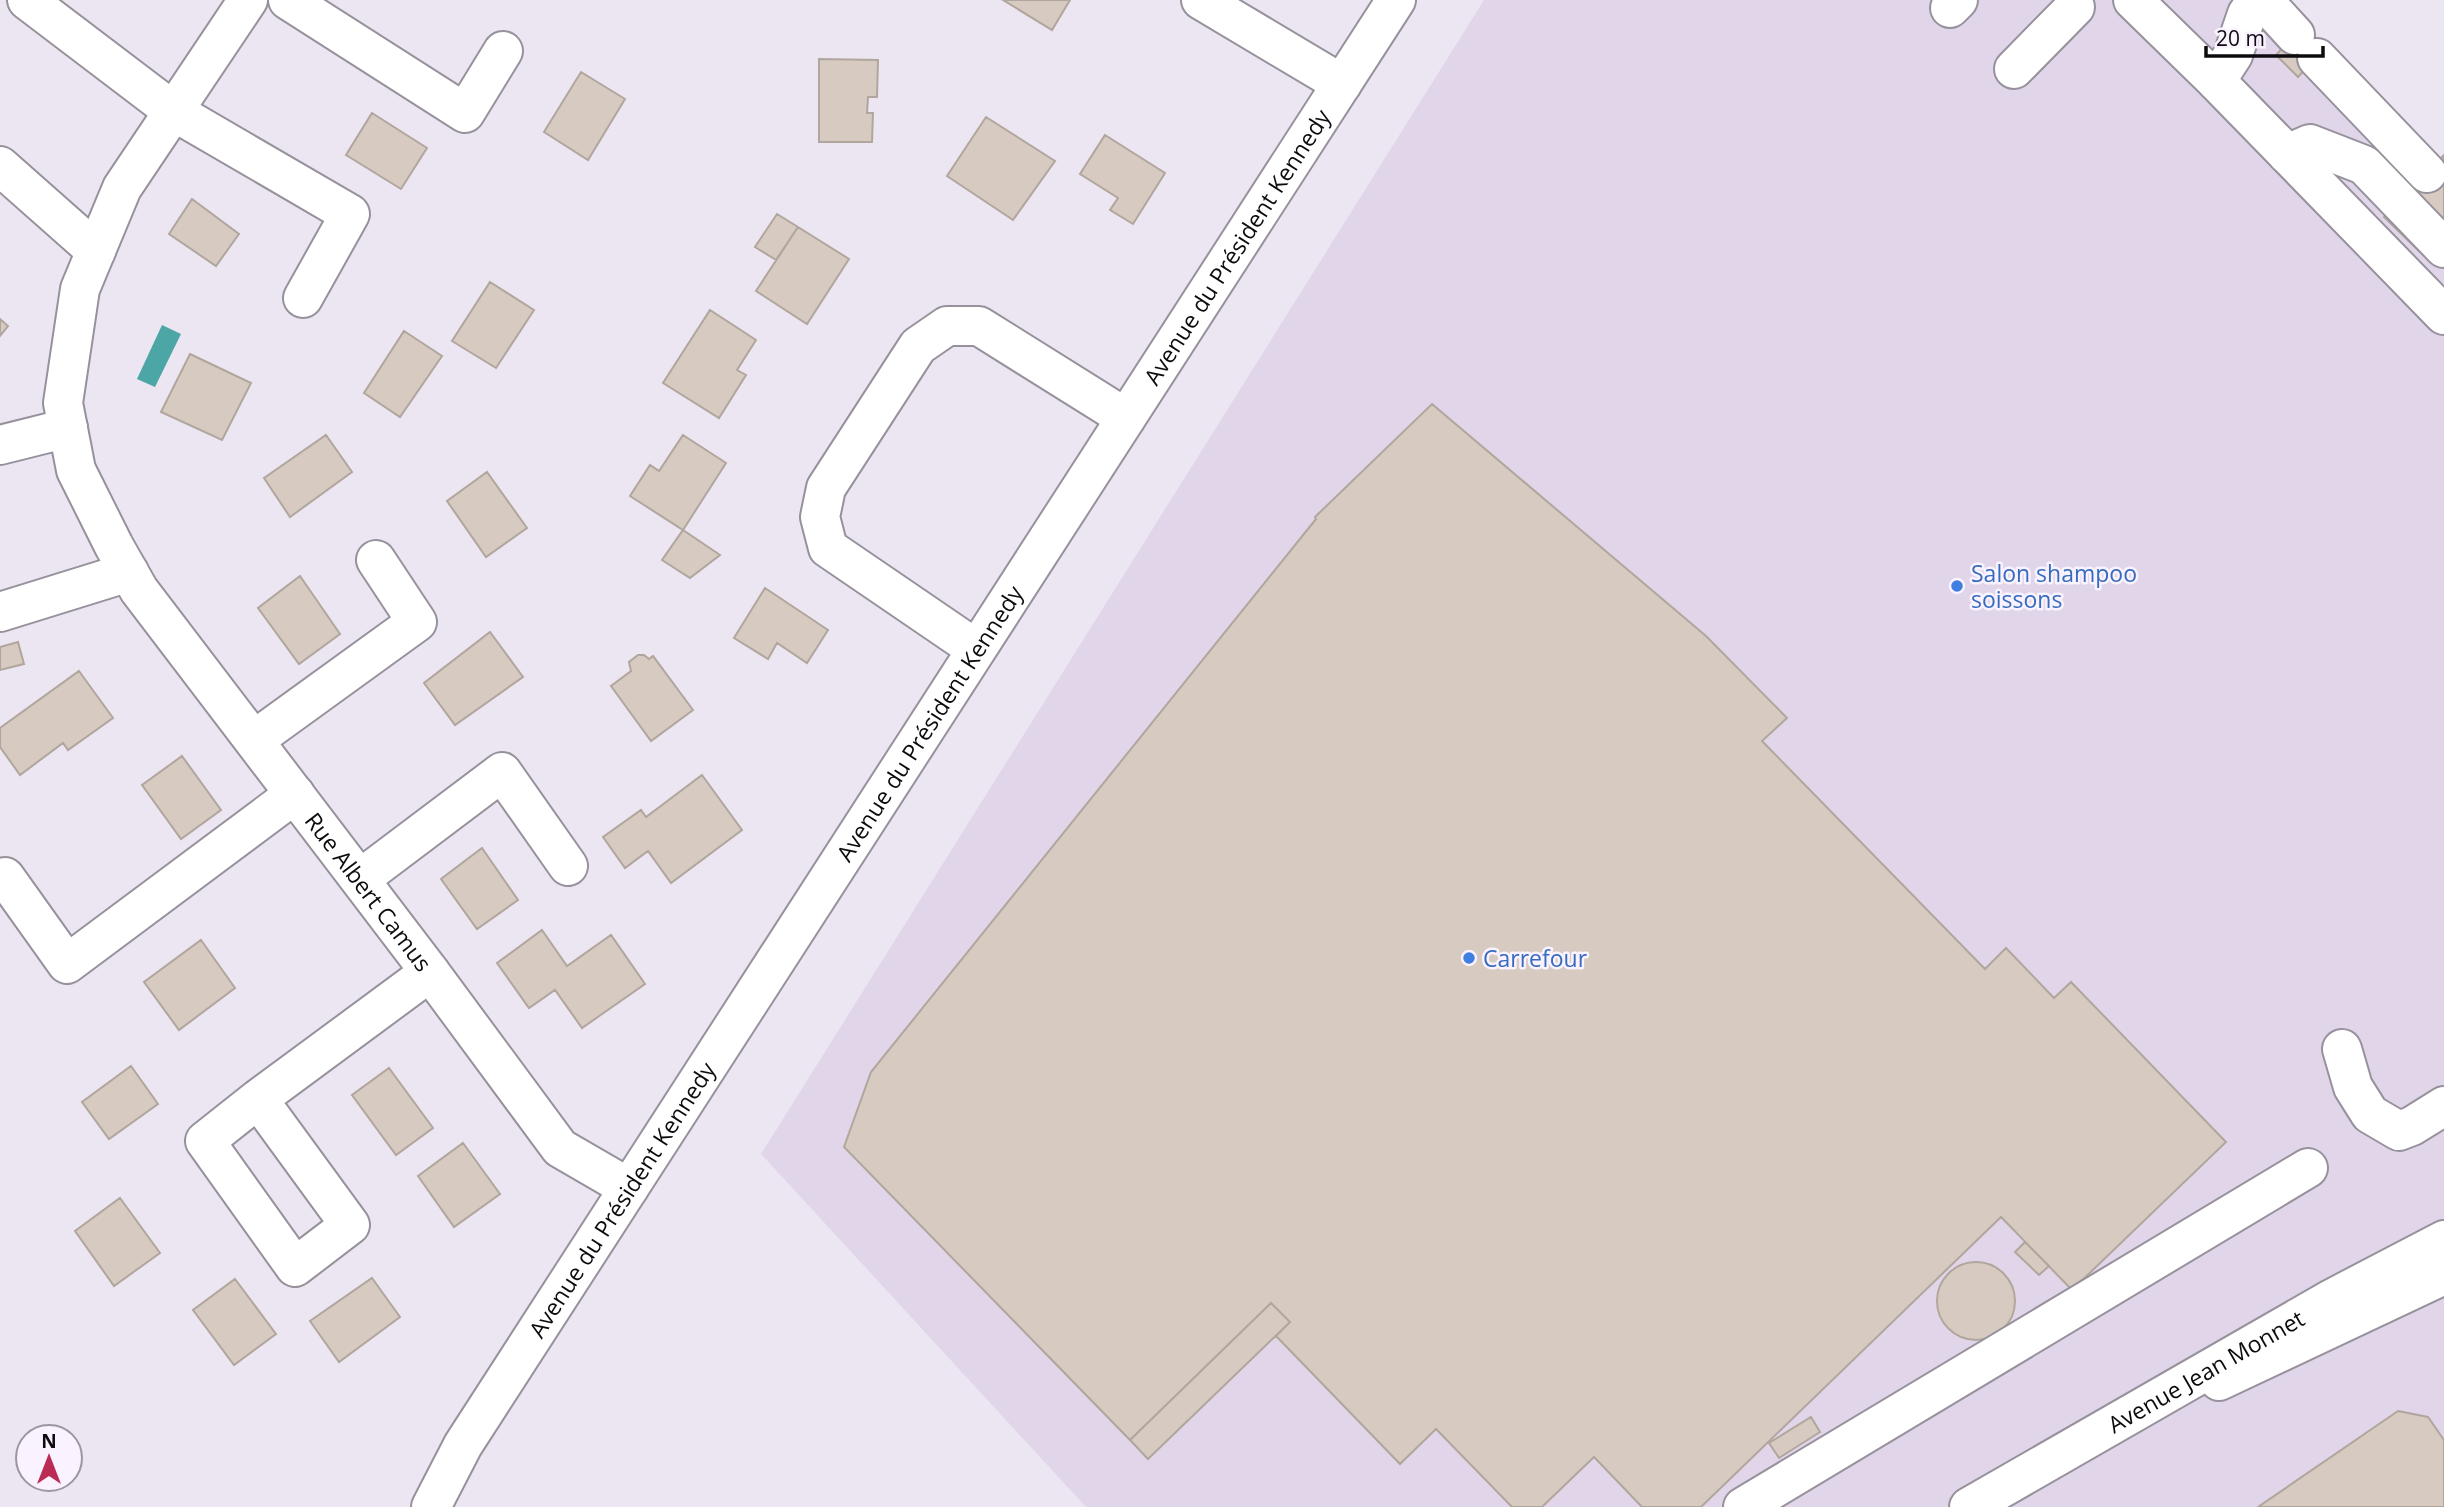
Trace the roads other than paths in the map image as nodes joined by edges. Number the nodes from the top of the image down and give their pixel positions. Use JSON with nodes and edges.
{"nodes":[{"id":1,"x":26,"y":0,"type":"edge"},
{"id":2,"x":248,"y":0,"type":"edge"},
{"id":3,"x":288,"y":0,"type":"edge"},
{"id":4,"x":1201,"y":0,"type":"edge"},
{"id":5,"x":1396,"y":0,"type":"edge"},
{"id":6,"x":2133,"y":0,"type":"edge"},
{"id":7,"x":2257,"y":0,"type":"edge"},
{"id":8,"x":2263,"y":0,"type":"edge"},
{"id":9,"x":2079,"y":2,"type":"edge"},
{"id":10,"x":503,"y":51,"type":"dead end"},
{"id":11,"x":2014,"y":69,"type":"dead end"},
{"id":12,"x":2216,"y":80,"type":"junction"},
{"id":13,"x":1342,"y":85,"type":"junction"},
{"id":14,"x":173,"y":111,"type":"junction"},
{"id":15,"x":2287,"y":154,"type":"junction"},
{"id":16,"x":0,"y":166,"type":"edge"},
{"id":17,"x":2427,"y":173,"type":"dead end"},
{"id":18,"x":2444,"y":248,"type":"edge"},
{"id":19,"x":96,"y":251,"type":"junction"},
{"id":20,"x":303,"y":298,"type":"dead end"},
{"id":21,"x":2444,"y":315,"type":"edge"},
{"id":22,"x":1126,"y":418,"type":"junction"},
{"id":23,"x":68,"y":428,"type":"junction"},
{"id":24,"x":0,"y":445,"type":"edge"},
{"id":25,"x":376,"y":560,"type":"dead end"},
{"id":26,"x":129,"y":572,"type":"junction"},
{"id":27,"x":0,"y":612,"type":"edge"},
{"id":28,"x":976,"y":649,"type":"junction"},
{"id":29,"x":254,"y":740,"type":"junction"},
{"id":30,"x":295,"y":794,"type":"junction"},
{"id":31,"x":568,"y":866,"type":"dead end"},
{"id":32,"x":5,"y":877,"type":"dead end"},
{"id":33,"x":360,"y":878,"type":"junction"},
{"id":34,"x":430,"y":972,"type":"junction"},
{"id":35,"x":2342,"y":1049,"type":"dead end"},
{"id":36,"x":258,"y":1099,"type":"dead end"},
{"id":37,"x":2444,"y":1106,"type":"edge"},
{"id":38,"x":2308,"y":1168,"type":"dead end"},
{"id":39,"x":629,"y":1188,"type":"junction"},
{"id":40,"x":2444,"y":1240,"type":"edge"},
{"id":41,"x":2444,"y":1275,"type":"edge"},
{"id":42,"x":463,"y":1445,"type":"junction"},
{"id":43,"x":2036,"y":1467,"type":"junction"},
{"id":44,"x":414,"y":1507,"type":"edge"},
{"id":45,"x":431,"y":1507,"type":"edge"},
{"id":46,"x":1743,"y":1507,"type":"edge"},
{"id":47,"x":1969,"y":1507,"type":"edge"}],
"edges":[{"from":1,"to":14,"type":"street"},
{"from":2,"to":14,"type":"street","name":"Rue Albert Camus"},
{"from":3,"to":10,"type":"street"},
{"from":4,"to":13,"type":"street"},
{"from":5,"to":13,"type":"street","name":"Avenue du Président Kennedy"},
{"from":6,"to":12,"type":"street"},
{"from":7,"to":12,"type":"street"},
{"from":8,"to":17,"type":"street"},
{"from":9,"to":11,"type":"street"},
{"from":12,"to":15,"type":"street"},
{"from":13,"to":22,"type":"street","name":"Avenue du Président Kennedy"},
{"from":14,"to":19,"type":"street","name":"Rue Albert Camus"},
{"from":14,"to":20,"type":"street"},
{"from":15,"to":18,"type":"street"},
{"from":15,"to":21,"type":"street"},
{"from":16,"to":19,"type":"street"},
{"from":19,"to":23,"type":"street","name":"Rue Albert Camus"},
{"from":22,"to":28,"type":"street","name":"Avenue du Président Kennedy"},
{"from":22,"to":28,"type":"street"},
{"from":23,"to":24,"type":"street"},
{"from":23,"to":26,"type":"street","name":"Rue Albert Camus"},
{"from":25,"to":29,"type":"street"},
{"from":26,"to":27,"type":"street"},
{"from":26,"to":29,"type":"street","name":"Rue Albert Camus"},
{"from":28,"to":39,"type":"street","name":"Avenue du Président Kennedy"},
{"from":29,"to":30,"type":"street","name":"Rue Albert Camus"},
{"from":30,"to":32,"type":"street"},
{"from":30,"to":33,"type":"street","name":"Rue Albert Camus"},
{"from":31,"to":33,"type":"street"},
{"from":33,"to":34,"type":"street","name":"Rue Albert Camus"},
{"from":34,"to":36,"type":"street"},
{"from":34,"to":39,"type":"street","name":"Rue Albert Camus"},
{"from":35,"to":37,"type":"street"},
{"from":38,"to":46,"type":"street"},
{"from":39,"to":42,"type":"street","name":"Avenue du Président Kennedy"},
{"from":40,"to":43,"type":"street","name":"Avenue Jean Monnet"},
{"from":41,"to":43,"type":"street"},
{"from":42,"to":44,"type":"street","name":"Avenue du Président Kennedy"},
{"from":42,"to":45,"type":"street","name":"Avenue du Président Kennedy"},
{"from":43,"to":47,"type":"street","name":"Avenue Jean Monnet"}]}
